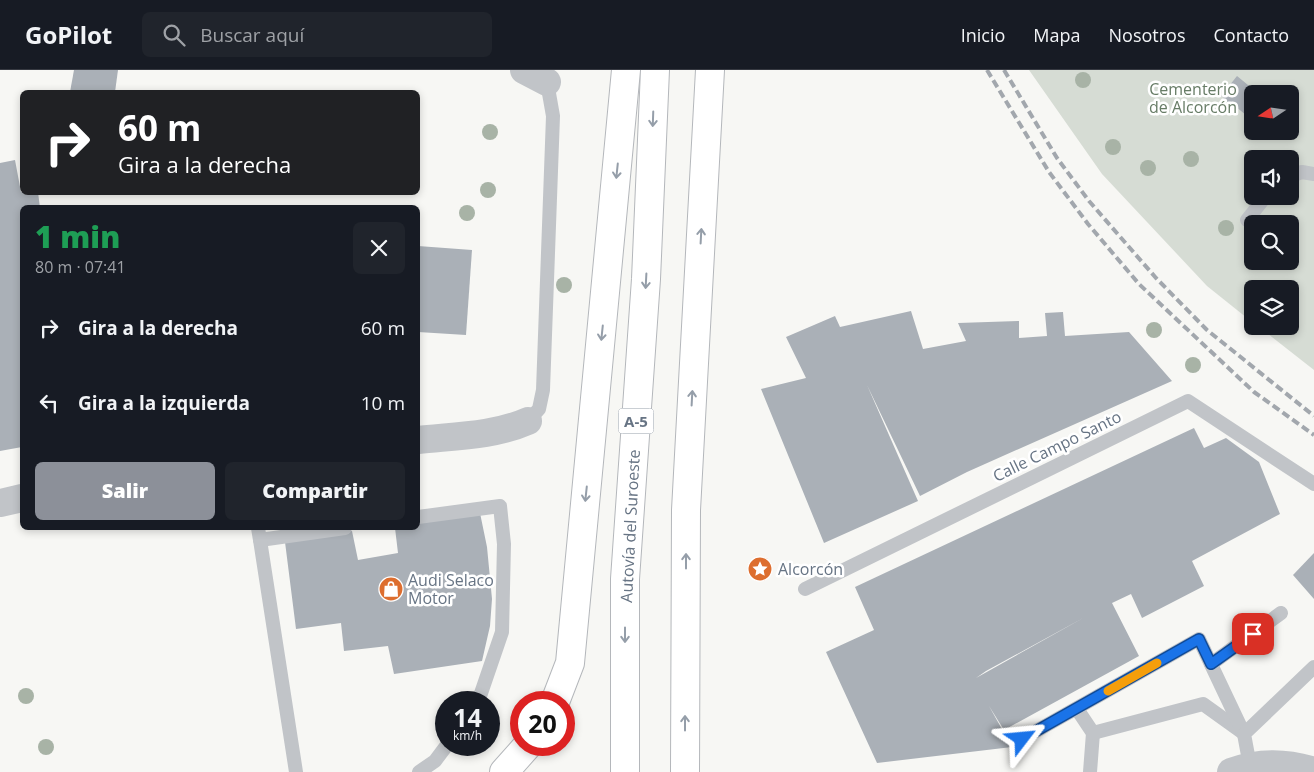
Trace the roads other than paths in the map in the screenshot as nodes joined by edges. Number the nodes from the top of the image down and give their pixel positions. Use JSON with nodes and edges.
{"nodes":[{"id":1,"x":626,"y":70,"type":"edge"},
{"id":2,"x":655,"y":70,"type":"edge"},
{"id":3,"x":710,"y":70,"type":"edge"},
{"id":4,"x":535,"y":76,"type":"edge"},
{"id":5,"x":1299,"y":173,"type":"edge"},
{"id":6,"x":1314,"y":174,"type":"edge"},
{"id":7,"x":1259,"y":205,"type":"edge"},
{"id":8,"x":1251,"y":215,"type":"edge"},
{"id":9,"x":528,"y":421,"type":"joint"},
{"id":10,"x":420,"y":440,"type":"edge"},
{"id":11,"x":1314,"y":484,"type":"edge"},
{"id":12,"x":20,"y":498,"type":"edge"},
{"id":13,"x":0,"y":503,"type":"edge"},
{"id":14,"x":420,"y":517,"type":"edge"},
{"id":15,"x":317,"y":530,"type":"edge"},
{"id":16,"x":259,"y":534,"type":"edge"},
{"id":17,"x":805,"y":589,"type":"dead end"},
{"id":18,"x":1281,"y":613,"type":"dead end"},
{"id":19,"x":1211,"y":664,"type":"junction"},
{"id":20,"x":1314,"y":667,"type":"edge"},
{"id":21,"x":482,"y":691,"type":"edge"},
{"id":22,"x":559,"y":691,"type":"edge"},
{"id":23,"x":1077,"y":709,"type":"junction"},
{"id":24,"x":1094,"y":733,"type":"junction"},
{"id":25,"x":1244,"y":734,"type":"junction"},
{"id":26,"x":1022,"y":739,"type":"dead end"},
{"id":27,"x":439,"y":756,"type":"edge"},
{"id":28,"x":518,"y":756,"type":"edge"},
{"id":29,"x":1240,"y":769,"type":"edge"},
{"id":30,"x":1314,"y":771,"type":"edge"},
{"id":31,"x":296,"y":772,"type":"edge"},
{"id":32,"x":419,"y":772,"type":"edge"},
{"id":33,"x":504,"y":772,"type":"edge"},
{"id":34,"x":625,"y":772,"type":"edge"},
{"id":35,"x":685,"y":772,"type":"edge"},
{"id":36,"x":1090,"y":772,"type":"edge"}],
"edges":[{"from":1,"to":22,"type":"highway","one_way":true},
{"from":2,"to":34,"type":"highway","name":"Autovía del Suroeste","number":"A-5","one_way":true},
{"from":35,"to":3,"type":"highway","one_way":true},
{"from":4,"to":9,"type":"lane"},
{"from":5,"to":6,"type":"lane"},
{"from":7,"to":8,"type":"lane"},
{"from":9,"to":10,"type":"street"},
{"from":11,"to":17,"type":"lane","name":"Calle Campo Santo"},
{"from":12,"to":13,"type":"street"},
{"from":14,"to":21,"type":"lane"},
{"from":15,"to":16,"type":"lane"},
{"from":16,"to":31,"type":"lane"},
{"from":18,"to":19,"type":"lane"},
{"from":19,"to":23,"type":"lane"},
{"from":19,"to":25,"type":"lane"},
{"from":20,"to":25,"type":"lane"},
{"from":23,"to":24,"type":"lane"},
{"from":23,"to":26,"type":"lane"},
{"from":24,"to":25,"type":"lane"},
{"from":24,"to":36,"type":"lane"},
{"from":25,"to":29,"type":"lane"},
{"from":27,"to":32,"type":"lane"},
{"from":28,"to":33,"type":"highway"},
{"from":29,"to":30,"type":"street"}]}
